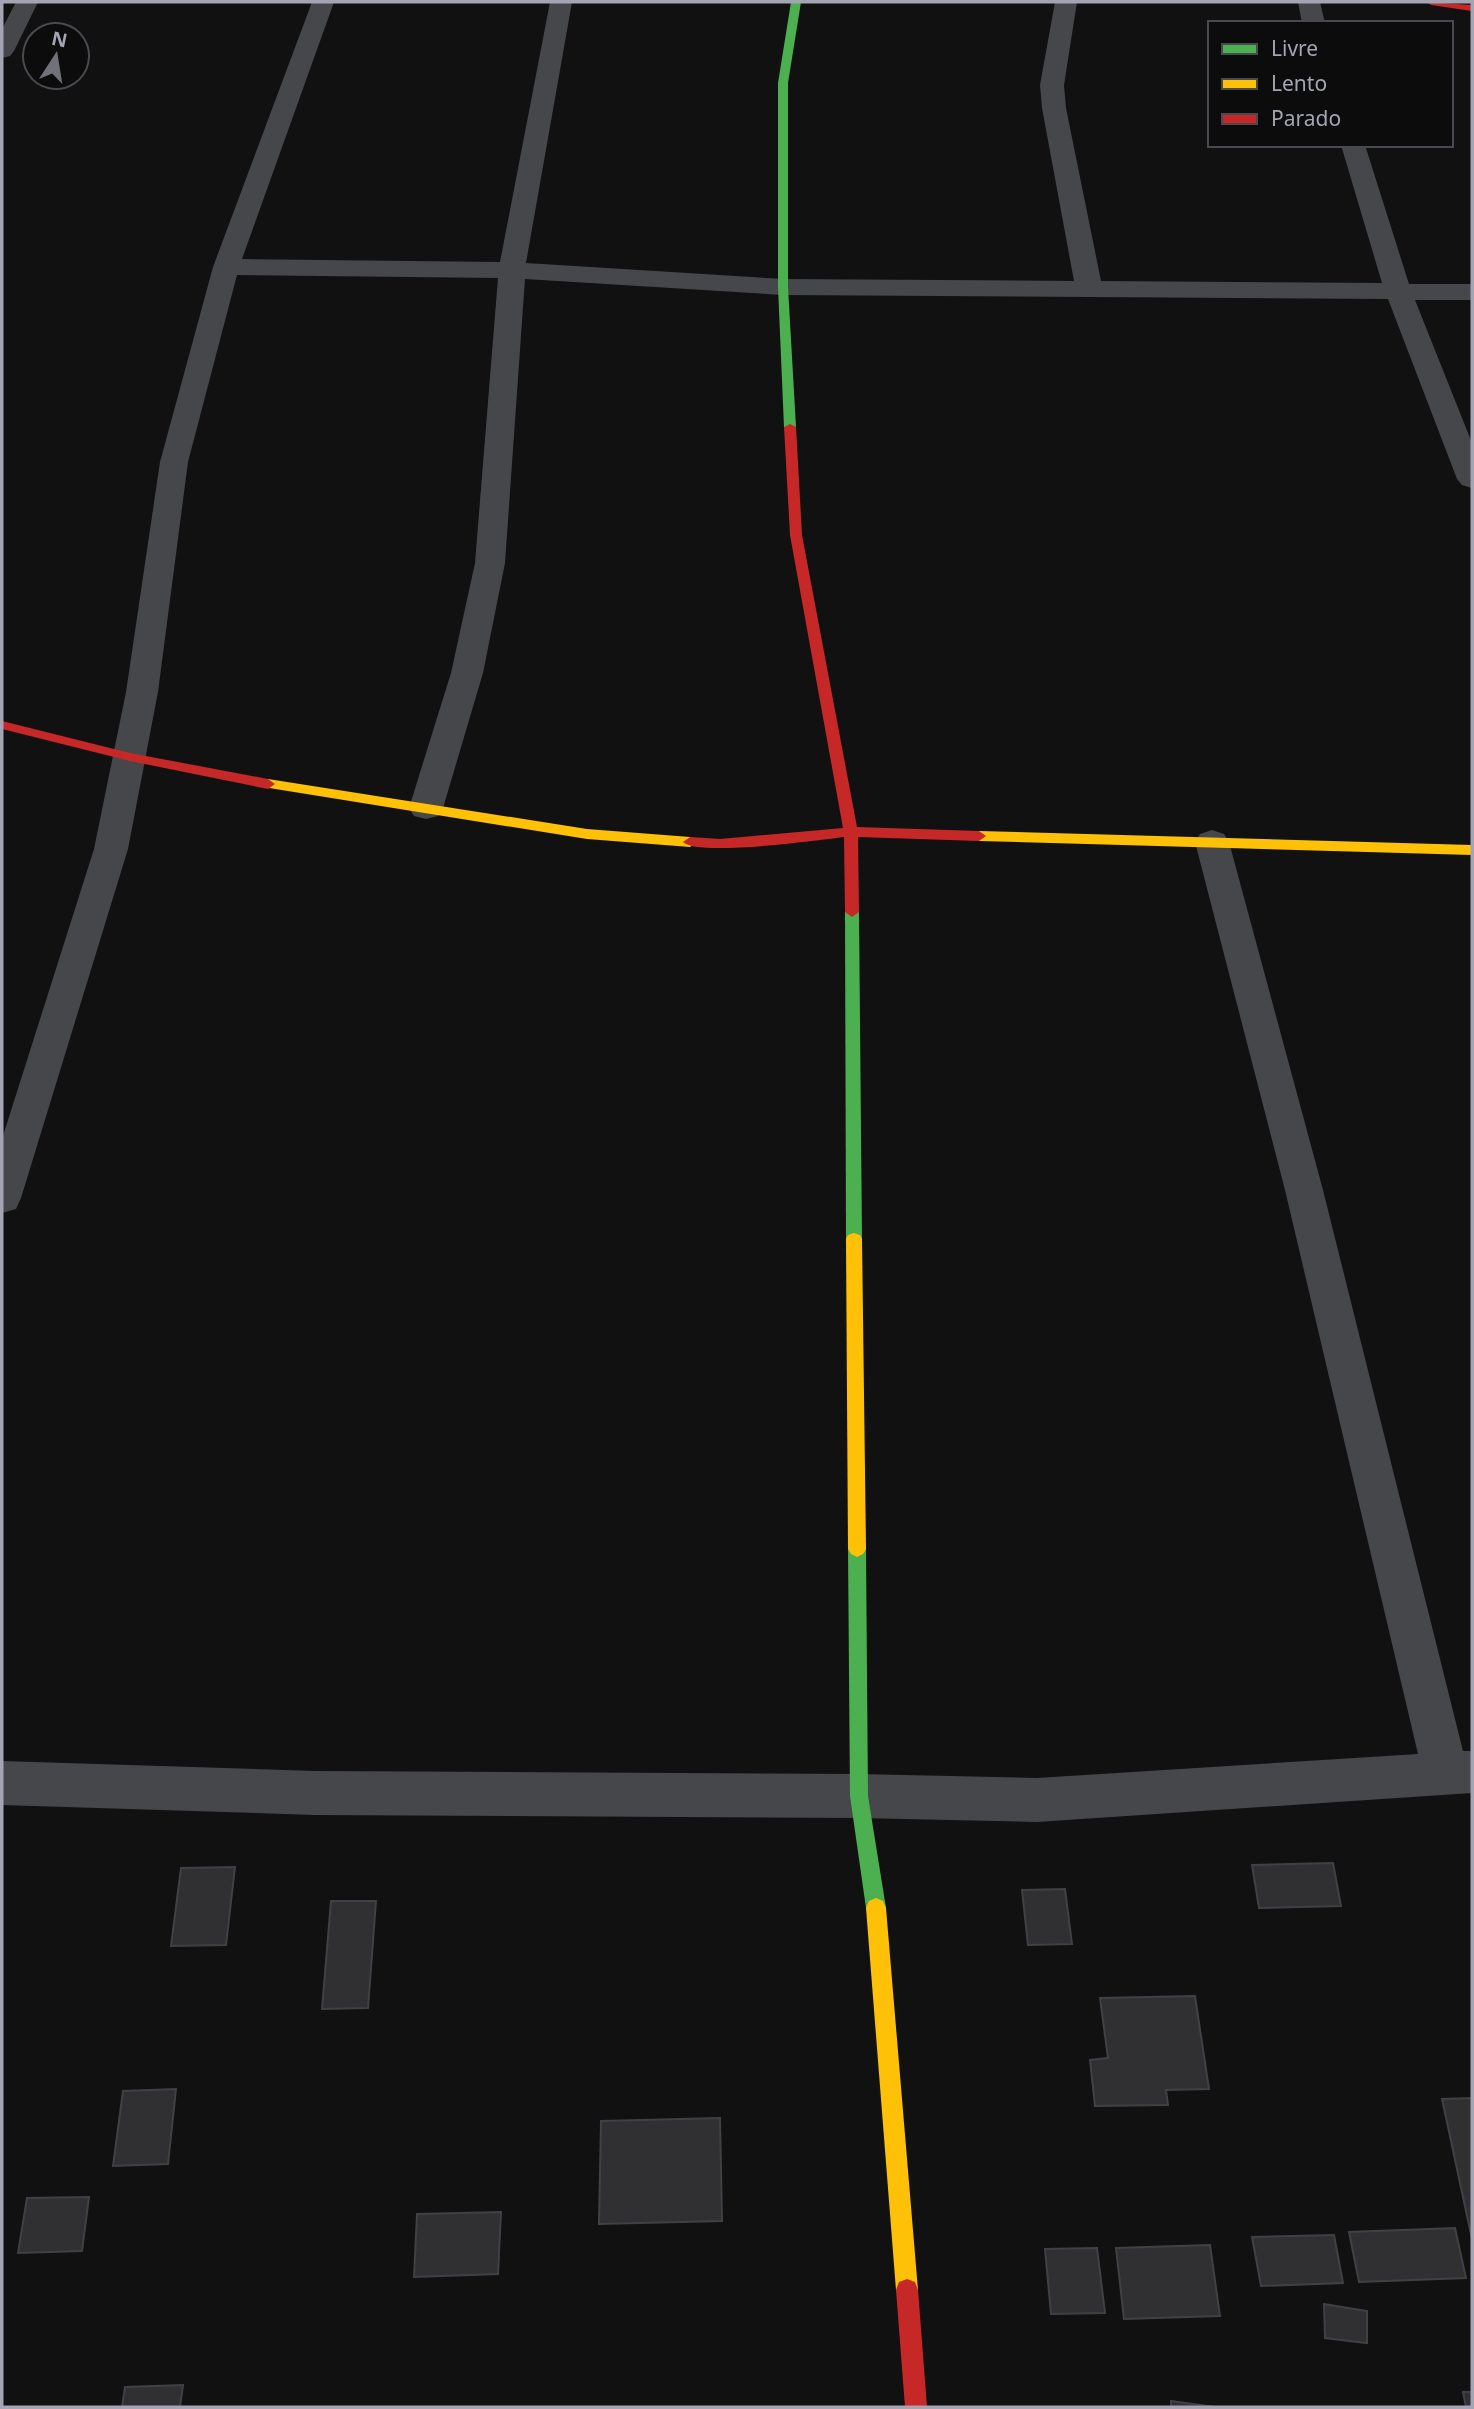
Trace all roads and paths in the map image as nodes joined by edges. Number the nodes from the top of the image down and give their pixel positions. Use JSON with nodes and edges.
{"nodes":[{"id":1,"x":27,"y":2,"type":"edge"},
{"id":2,"x":323,"y":2,"type":"edge"},
{"id":3,"x":561,"y":2,"type":"edge"},
{"id":4,"x":796,"y":2,"type":"edge"},
{"id":5,"x":1066,"y":2,"type":"edge"},
{"id":6,"x":1309,"y":2,"type":"edge"},
{"id":7,"x":1431,"y":2,"type":"edge"},
{"id":8,"x":1472,"y":8,"type":"edge"},
{"id":9,"x":1314,"y":21,"type":"edge"},
{"id":10,"x":2,"y":51,"type":"edge"},
{"id":11,"x":1354,"y":147,"type":"edge"},
{"id":12,"x":226,"y":267,"type":"junction"},
{"id":13,"x":512,"y":270,"type":"junction"},
{"id":14,"x":783,"y":287,"type":"junction"},
{"id":15,"x":1089,"y":289,"type":"junction"},
{"id":16,"x":1398,"y":291,"type":"junction"},
{"id":17,"x":1472,"y":292,"type":"edge"},
{"id":18,"x":1472,"y":479,"type":"edge"},
{"id":19,"x":2,"y":725,"type":"edge"},
{"id":20,"x":130,"y":757,"type":"junction"},
{"id":21,"x":426,"y":808,"type":"junction"},
{"id":22,"x":851,"y":832,"type":"junction"},
{"id":23,"x":1212,"y":842,"type":"junction"},
{"id":24,"x":1472,"y":850,"type":"edge"},
{"id":25,"x":2,"y":1198,"type":"edge"},
{"id":26,"x":1459,"y":1772,"type":"edge"},
{"id":27,"x":2,"y":1783,"type":"edge"},
{"id":28,"x":859,"y":1796,"type":"junction"},
{"id":29,"x":916,"y":2407,"type":"edge"}],
"edges":[{"from":1,"to":10,"type":"street"},
{"from":2,"to":12,"type":"street"},
{"from":3,"to":13,"type":"street"},
{"from":4,"to":14,"type":"street"},
{"from":5,"to":15,"type":"street"},
{"from":6,"to":9,"type":"street"},
{"from":7,"to":8,"type":"street"},
{"from":11,"to":16,"type":"street"},
{"from":12,"to":13,"type":"street"},
{"from":12,"to":20,"type":"street"},
{"from":13,"to":14,"type":"street"},
{"from":13,"to":21,"type":"street"},
{"from":14,"to":15,"type":"street"},
{"from":14,"to":22,"type":"street"},
{"from":15,"to":16,"type":"street"},
{"from":16,"to":17,"type":"street"},
{"from":16,"to":18,"type":"street"},
{"from":19,"to":20,"type":"street"},
{"from":20,"to":21,"type":"street"},
{"from":20,"to":25,"type":"street"},
{"from":21,"to":22,"type":"street"},
{"from":22,"to":23,"type":"street"},
{"from":22,"to":28,"type":"street"},
{"from":23,"to":24,"type":"street"},
{"from":23,"to":26,"type":"street"},
{"from":26,"to":28,"type":"street"},
{"from":27,"to":28,"type":"street"},
{"from":28,"to":29,"type":"street"}]}
